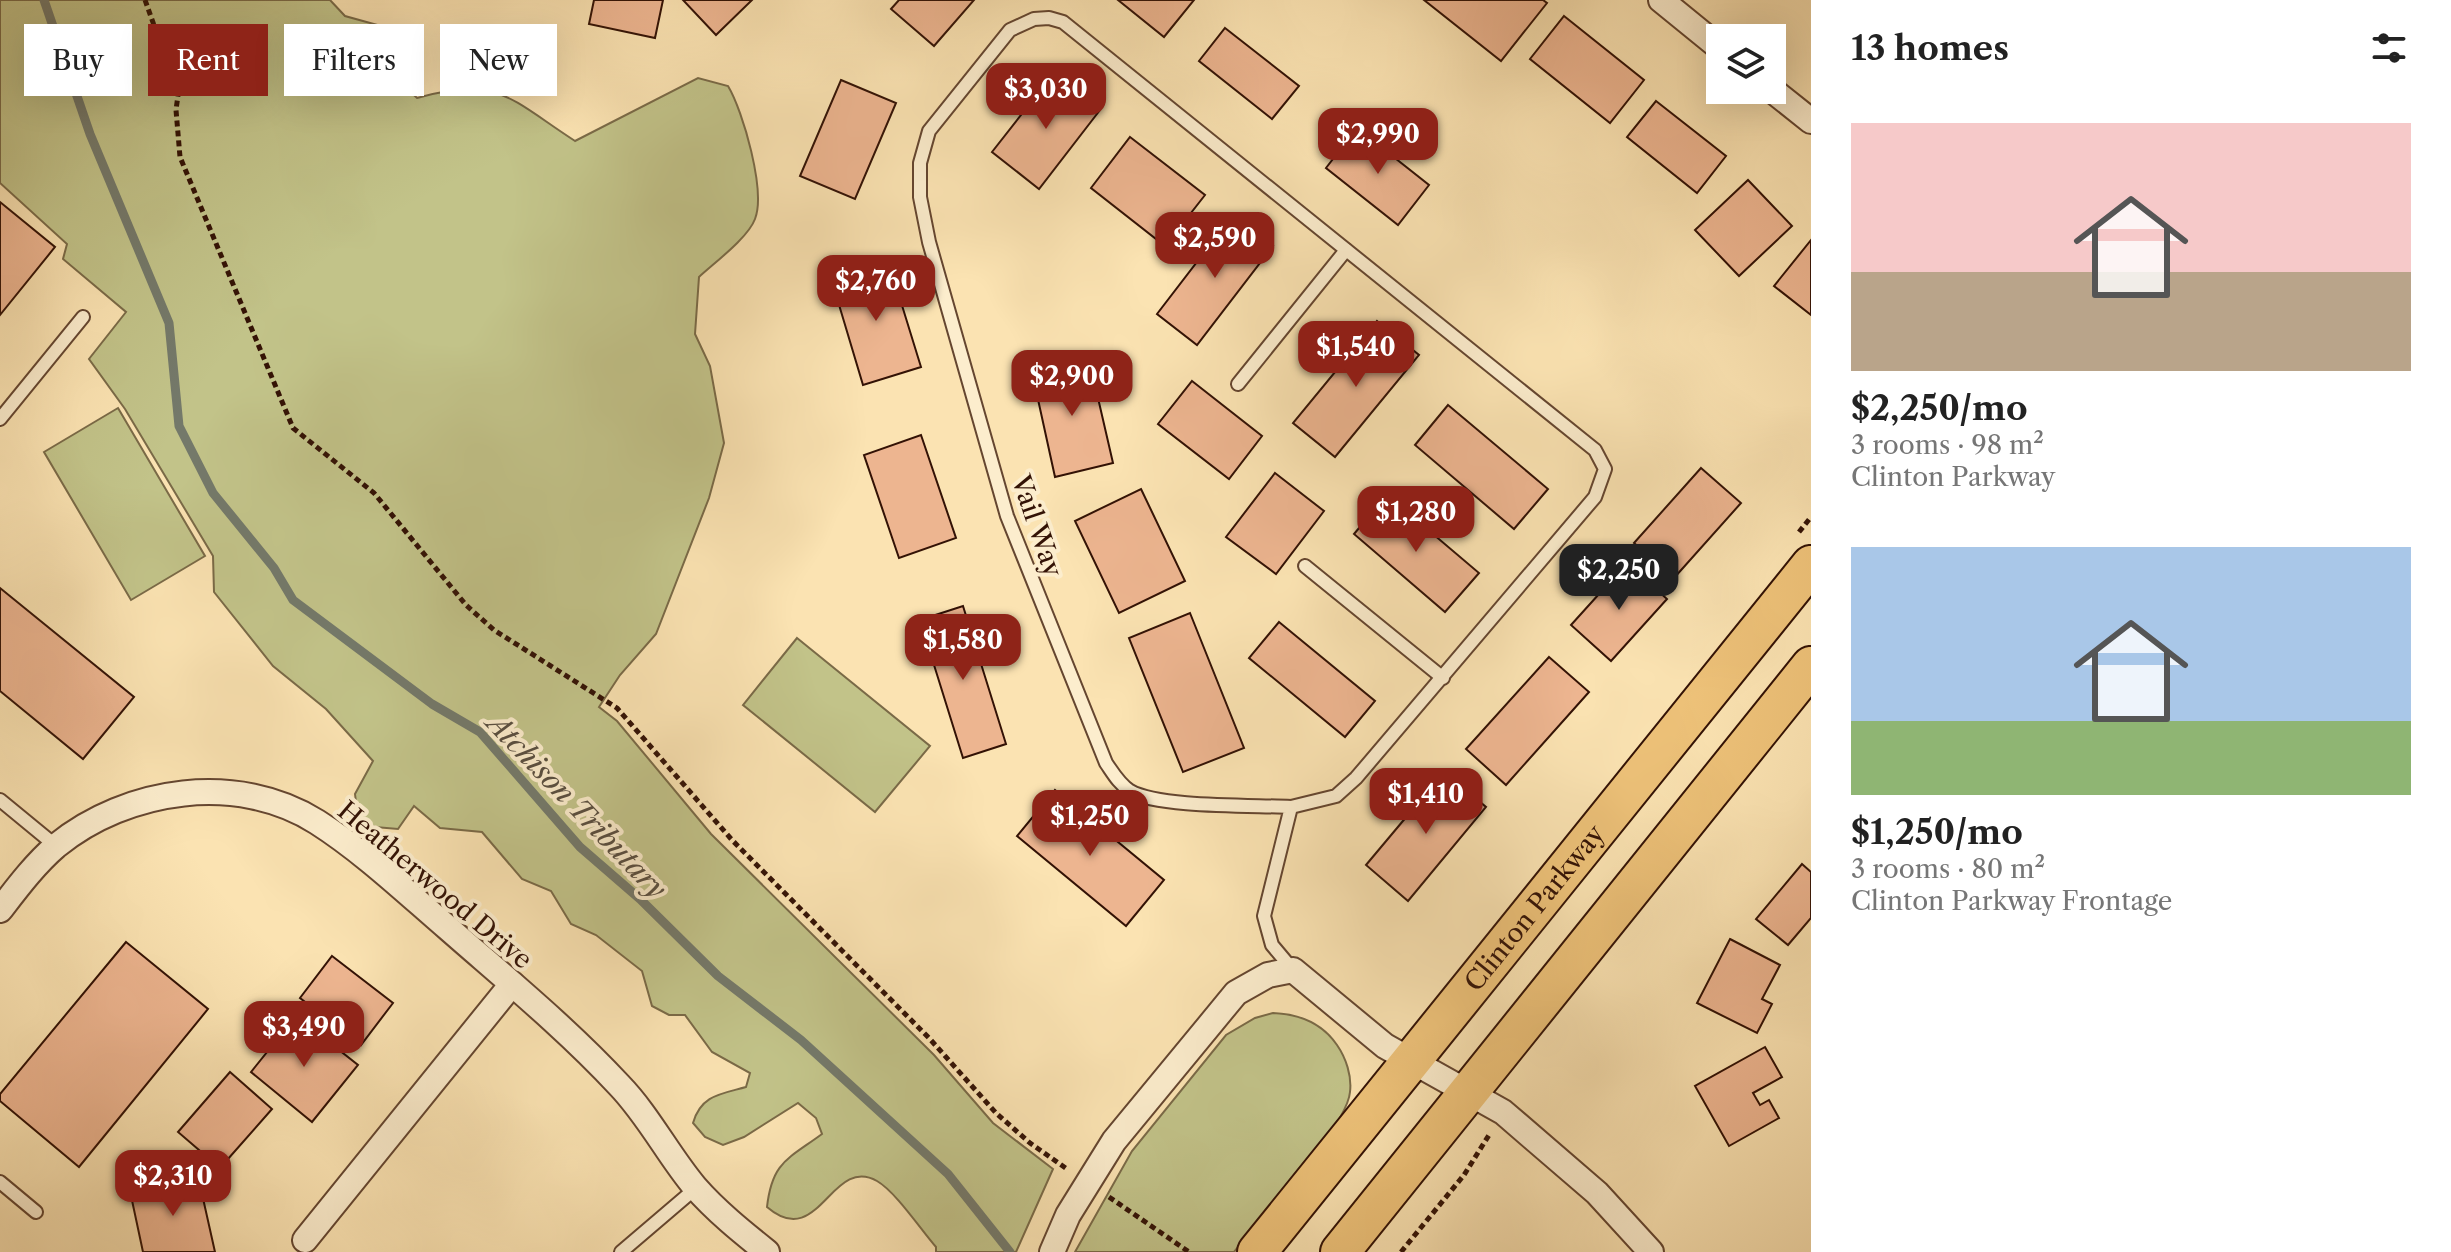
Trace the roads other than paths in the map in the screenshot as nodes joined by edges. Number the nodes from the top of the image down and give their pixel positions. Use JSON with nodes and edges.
{"nodes":[{"id":1,"x":1661,"y":0,"type":"edge"},
{"id":2,"x":1706,"y":37,"type":"edge"},
{"id":3,"x":1786,"y":101,"type":"edge"},
{"id":4,"x":1811,"y":121,"type":"edge"},
{"id":5,"x":1346,"y":250,"type":"junction"},
{"id":6,"x":83,"y":317,"type":"dead end"},
{"id":7,"x":1238,"y":384,"type":"dead end"},
{"id":8,"x":0,"y":419,"type":"edge"},
{"id":9,"x":1811,"y":565,"type":"edge"},
{"id":10,"x":1305,"y":566,"type":"dead end"},
{"id":11,"x":1811,"y":666,"type":"edge"},
{"id":12,"x":1443,"y":678,"type":"junction"},
{"id":13,"x":0,"y":800,"type":"edge"},
{"id":14,"x":1291,"y":807,"type":"junction"},
{"id":15,"x":56,"y":846,"type":"junction"},
{"id":16,"x":0,"y":910,"type":"edge"},
{"id":17,"x":1293,"y":970,"type":"junction"},
{"id":18,"x":512,"y":984,"type":"junction"},
{"id":19,"x":1411,"y":1061,"type":"junction"},
{"id":20,"x":1468,"y":1093,"type":"junction"},
{"id":21,"x":0,"y":1182,"type":"edge"},
{"id":22,"x":696,"y":1188,"type":"junction"},
{"id":23,"x":36,"y":1212,"type":"dead end"},
{"id":24,"x":305,"y":1240,"type":"dead end"},
{"id":25,"x":621,"y":1252,"type":"edge"},
{"id":26,"x":767,"y":1252,"type":"edge"},
{"id":27,"x":1052,"y":1252,"type":"edge"},
{"id":28,"x":1257,"y":1252,"type":"edge"},
{"id":29,"x":1340,"y":1252,"type":"edge"},
{"id":30,"x":1651,"y":1252,"type":"edge"}],
"edges":[{"from":1,"to":2,"type":"street"},
{"from":3,"to":4,"type":"street"},
{"from":5,"to":7,"type":"lane"},
{"from":5,"to":12,"type":"lane","name":"Vail Way"},
{"from":5,"to":14,"type":"lane","name":"Vail Way"},
{"from":6,"to":8,"type":"lane"},
{"from":9,"to":19,"type":"main road","name":"Clinton Parkway"},
{"from":10,"to":12,"type":"lane"},
{"from":11,"to":20,"type":"main road"},
{"from":12,"to":14,"type":"lane","name":"Vail Way"},
{"from":13,"to":15,"type":"lane"},
{"from":14,"to":17,"type":"lane"},
{"from":15,"to":16,"type":"street","name":"Heatherwood Drive"},
{"from":15,"to":18,"type":"street","name":"Heatherwood Drive"},
{"from":17,"to":19,"type":"street"},
{"from":17,"to":27,"type":"street"},
{"from":18,"to":22,"type":"street","name":"Heatherwood Drive"},
{"from":18,"to":24,"type":"street"},
{"from":19,"to":20,"type":"street"},
{"from":19,"to":28,"type":"main road","name":"Clinton Parkway"},
{"from":20,"to":29,"type":"main road"},
{"from":20,"to":30,"type":"street"},
{"from":21,"to":23,"type":"lane"},
{"from":22,"to":25,"type":"lane"},
{"from":22,"to":26,"type":"street","name":"Heatherwood Drive"}]}
